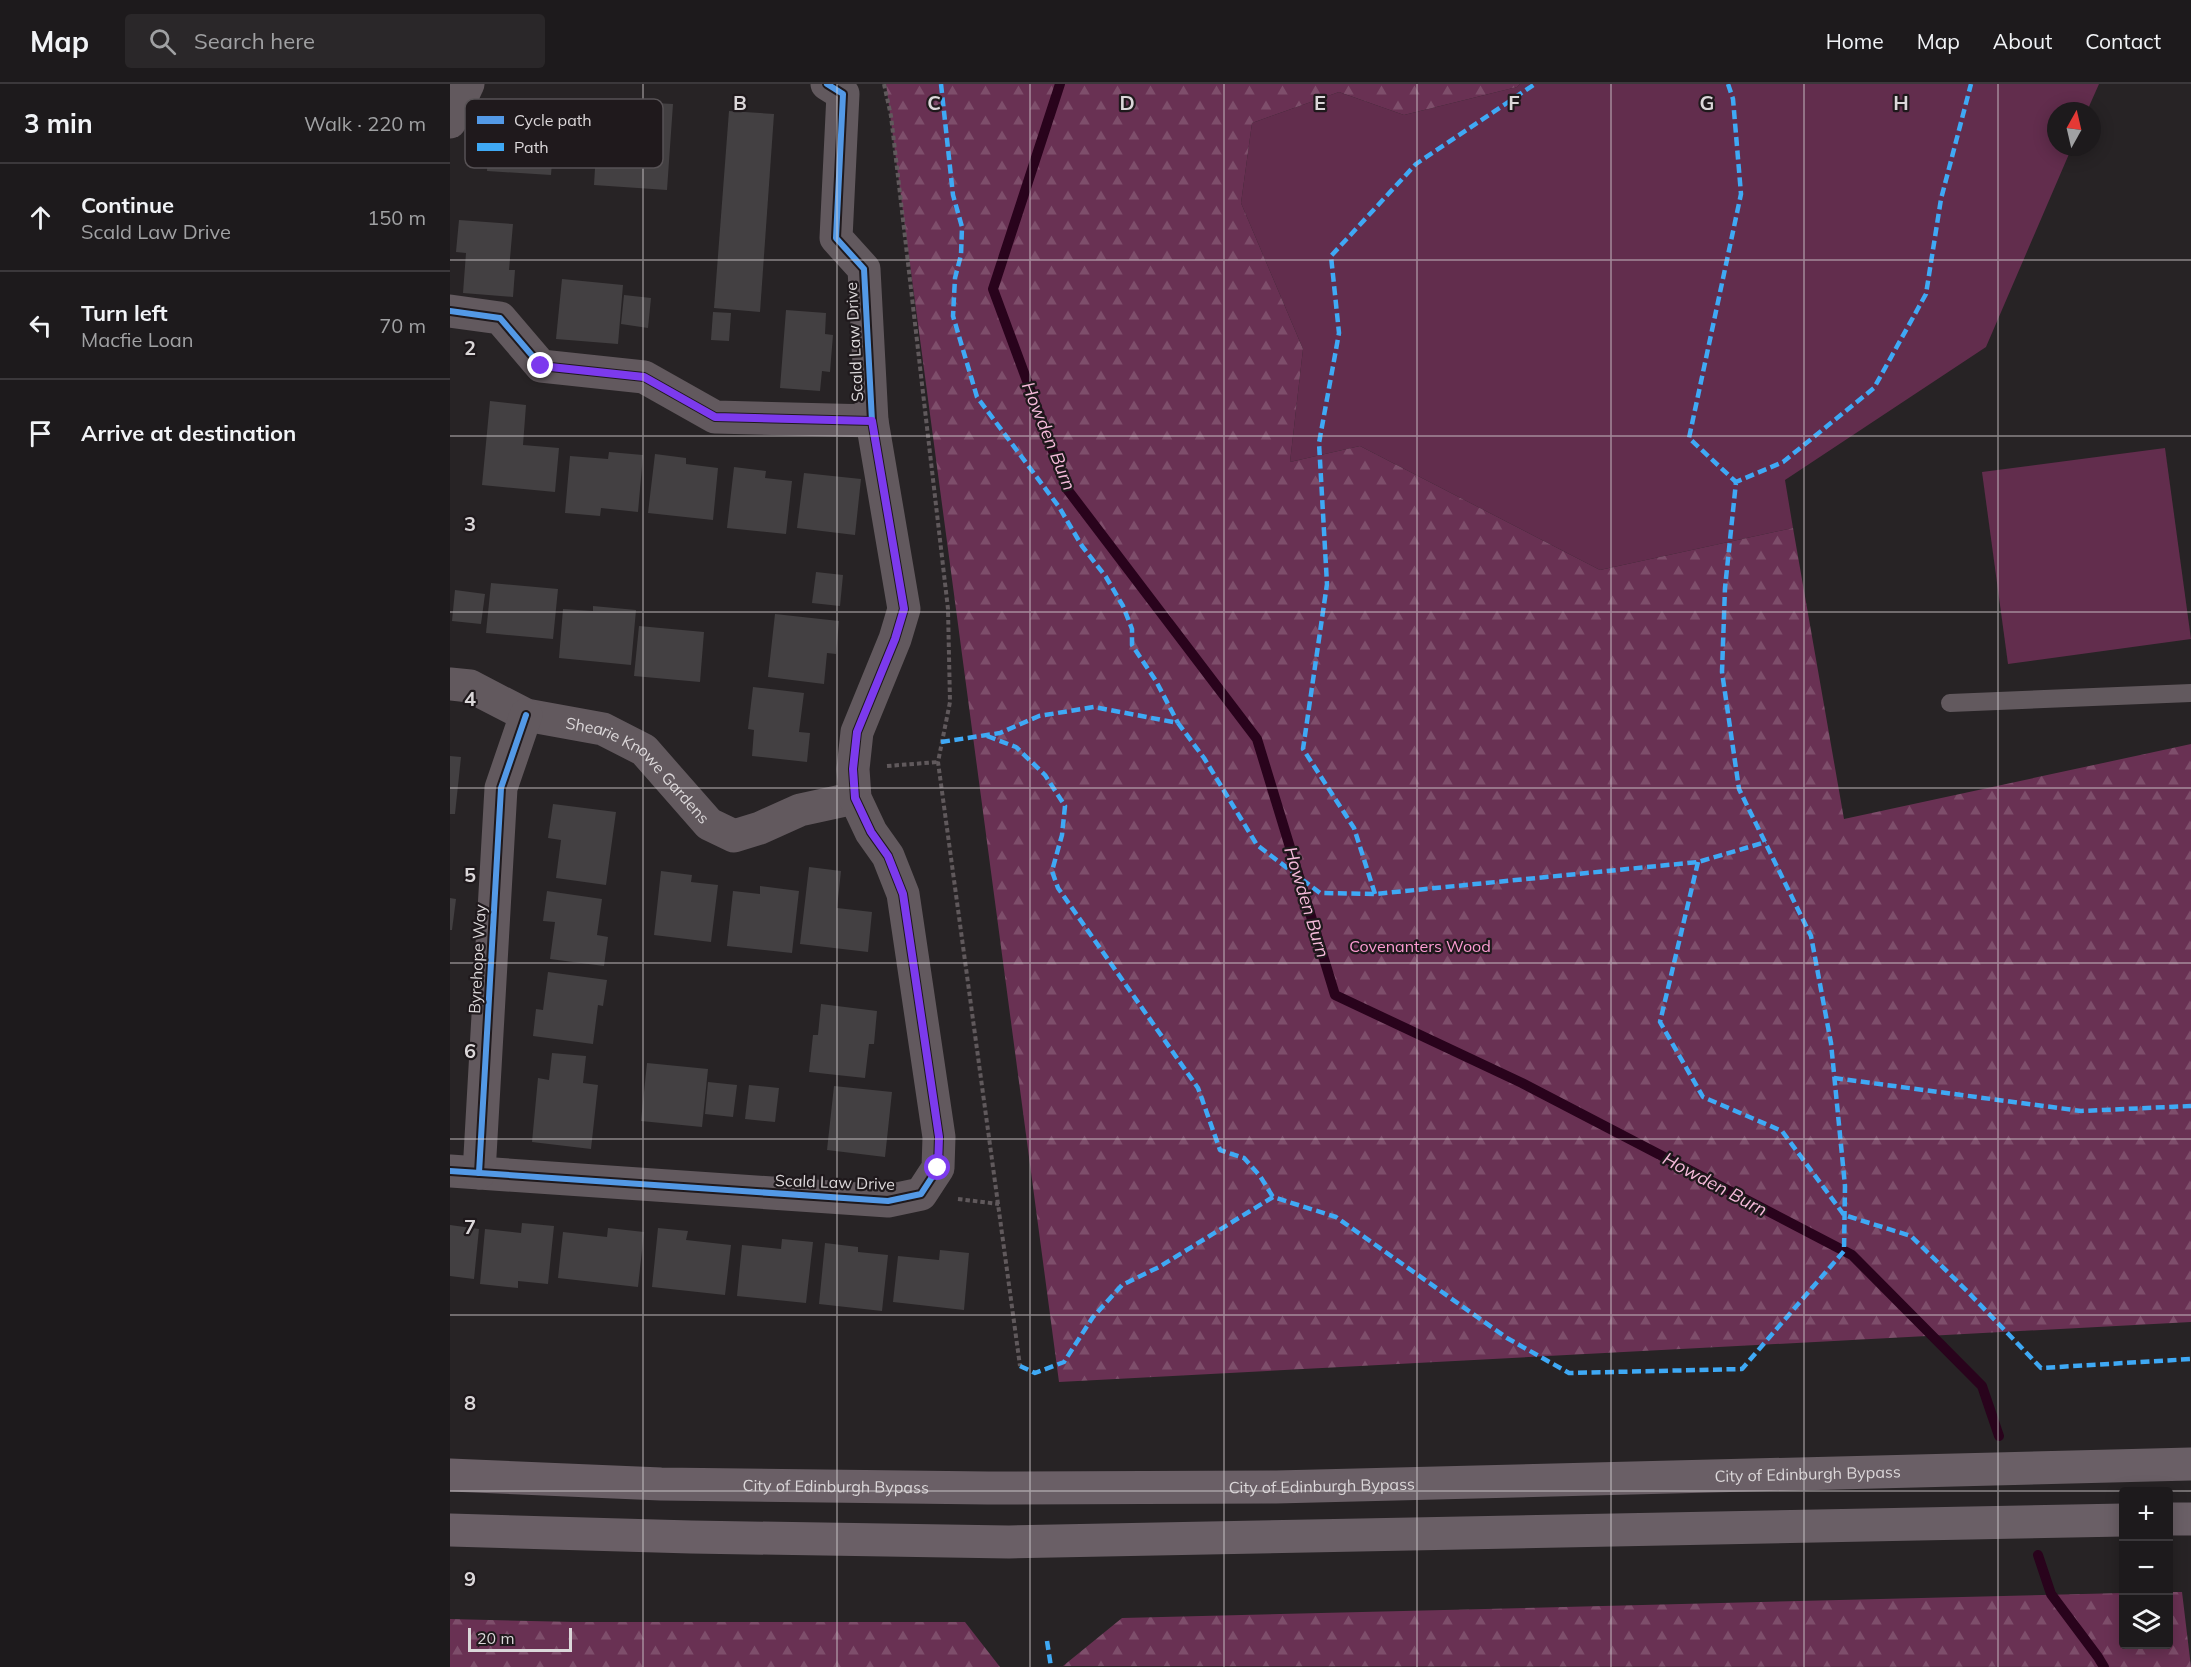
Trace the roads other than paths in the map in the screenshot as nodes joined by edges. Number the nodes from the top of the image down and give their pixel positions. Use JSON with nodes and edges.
{"nodes":[{"id":1,"x":468,"y":84,"type":"edge"},
{"id":2,"x":827,"y":84,"type":"edge"},
{"id":3,"x":450,"y":122,"type":"edge"},
{"id":4,"x":450,"y":311,"type":"edge"},
{"id":5,"x":872,"y":421,"type":"junction"},
{"id":6,"x":450,"y":684,"type":"edge"},
{"id":7,"x":2191,"y":693,"type":"edge"},
{"id":8,"x":1950,"y":703,"type":"dead end"},
{"id":9,"x":526,"y":715,"type":"junction"},
{"id":10,"x":854,"y":784,"type":"junction"},
{"id":11,"x":464,"y":1172,"type":"edge"},
{"id":12,"x":2191,"y":1464,"type":"edge"},
{"id":13,"x":450,"y":1475,"type":"edge"},
{"id":14,"x":2173,"y":1519,"type":"edge"},
{"id":15,"x":2191,"y":1519,"type":"edge"},
{"id":16,"x":2119,"y":1520,"type":"edge"},
{"id":17,"x":450,"y":1530,"type":"edge"}],
"edges":[{"from":1,"to":3,"type":"street"},
{"from":2,"to":5,"type":"street","name":"Scald Law Drive"},
{"from":4,"to":5,"type":"street"},
{"from":5,"to":10,"type":"street","name":"Scald Law Drive"},
{"from":6,"to":9,"type":"street","name":"Shearie Knowe Gardens"},
{"from":7,"to":8,"type":"lane"},
{"from":9,"to":10,"type":"street","name":"Shearie Knowe Gardens"},
{"from":9,"to":11,"type":"street","name":"Byrehope Way"},
{"from":10,"to":11,"type":"street","name":"Scald Law Drive"},
{"from":12,"to":13,"type":"highway","name":"City of Edinburgh Bypass"},
{"from":14,"to":15,"type":"highway"},
{"from":16,"to":17,"type":"highway"}]}
